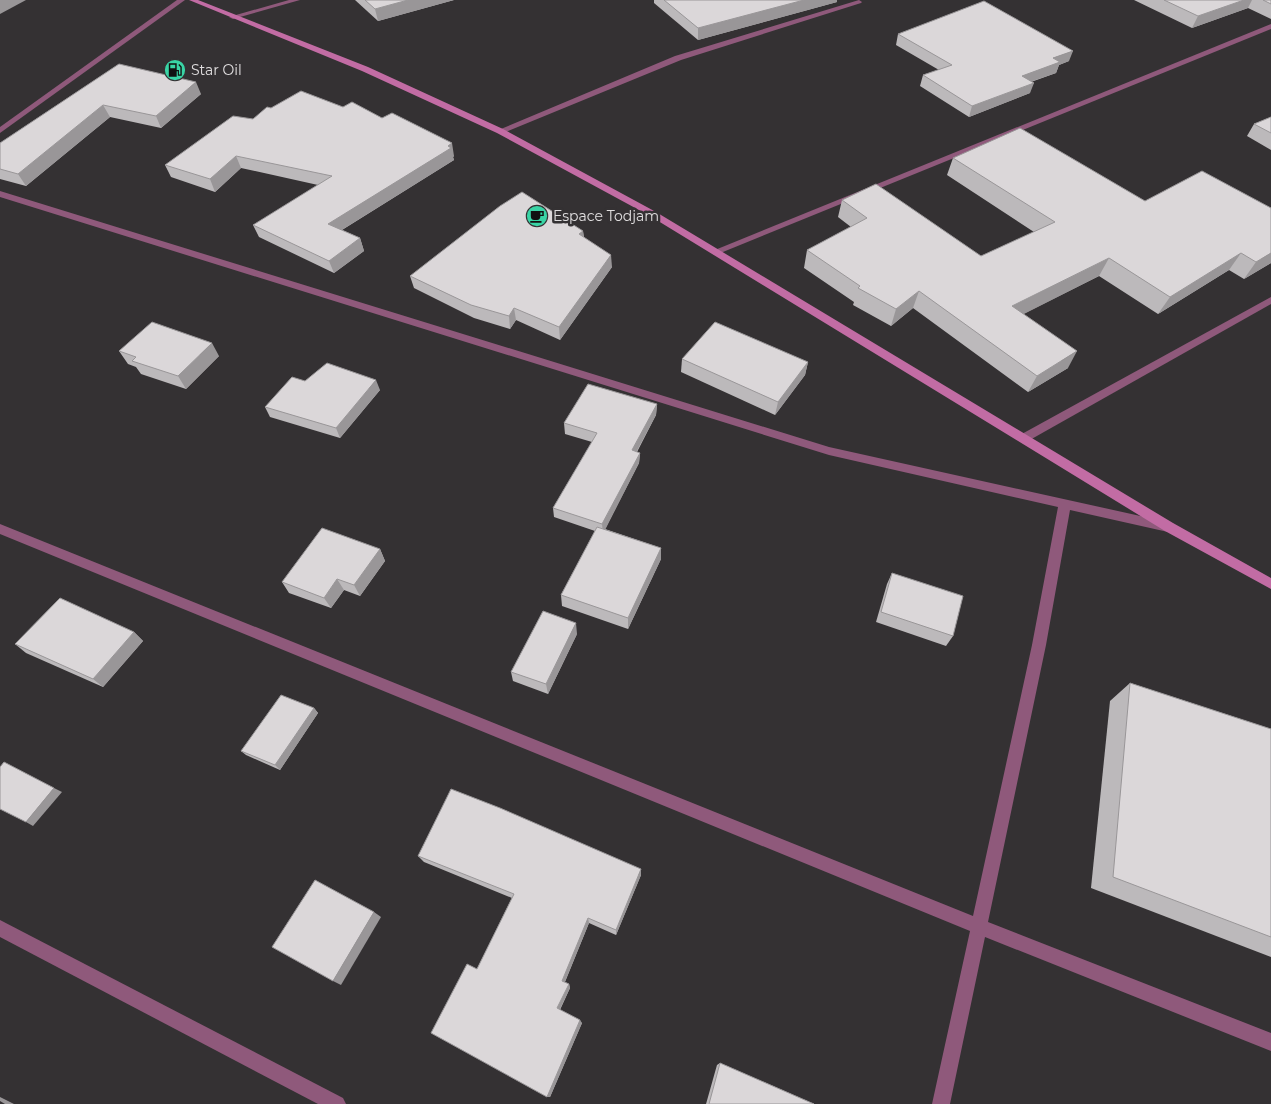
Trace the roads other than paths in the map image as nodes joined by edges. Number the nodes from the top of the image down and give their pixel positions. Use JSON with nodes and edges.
{"nodes":[{"id":1,"x":182,"y":0,"type":"edge"},
{"id":2,"x":192,"y":0,"type":"edge"},
{"id":3,"x":297,"y":0,"type":"edge"},
{"id":4,"x":856,"y":0,"type":"edge"},
{"id":5,"x":233,"y":18,"type":"junction"},
{"id":6,"x":1271,"y":26,"type":"edge"},
{"id":7,"x":0,"y":131,"type":"edge"},
{"id":8,"x":500,"y":131,"type":"junction"},
{"id":9,"x":0,"y":194,"type":"edge"},
{"id":10,"x":715,"y":252,"type":"junction"},
{"id":11,"x":1271,"y":300,"type":"edge"},
{"id":12,"x":1024,"y":438,"type":"junction"},
{"id":13,"x":1065,"y":504,"type":"junction"},
{"id":14,"x":1169,"y":527,"type":"junction"},
{"id":15,"x":0,"y":529,"type":"edge"},
{"id":16,"x":1271,"y":584,"type":"edge"},
{"id":17,"x":980,"y":927,"type":"junction"},
{"id":18,"x":0,"y":928,"type":"edge"},
{"id":19,"x":1271,"y":1042,"type":"edge"},
{"id":20,"x":337,"y":1104,"type":"edge"},
{"id":21,"x":941,"y":1104,"type":"edge"}],
"edges":[{"from":1,"to":7,"type":"street"},
{"from":2,"to":5,"type":"main road"},
{"from":3,"to":5,"type":"street"},
{"from":4,"to":8,"type":"street"},
{"from":5,"to":8,"type":"main road"},
{"from":6,"to":10,"type":"street"},
{"from":8,"to":10,"type":"main road"},
{"from":9,"to":13,"type":"street"},
{"from":10,"to":12,"type":"main road"},
{"from":11,"to":12,"type":"street"},
{"from":12,"to":14,"type":"main road"},
{"from":13,"to":14,"type":"street"},
{"from":13,"to":17,"type":"street"},
{"from":14,"to":16,"type":"main road"},
{"from":15,"to":17,"type":"street"},
{"from":17,"to":19,"type":"street"},
{"from":17,"to":21,"type":"street"},
{"from":18,"to":20,"type":"street"}]}
